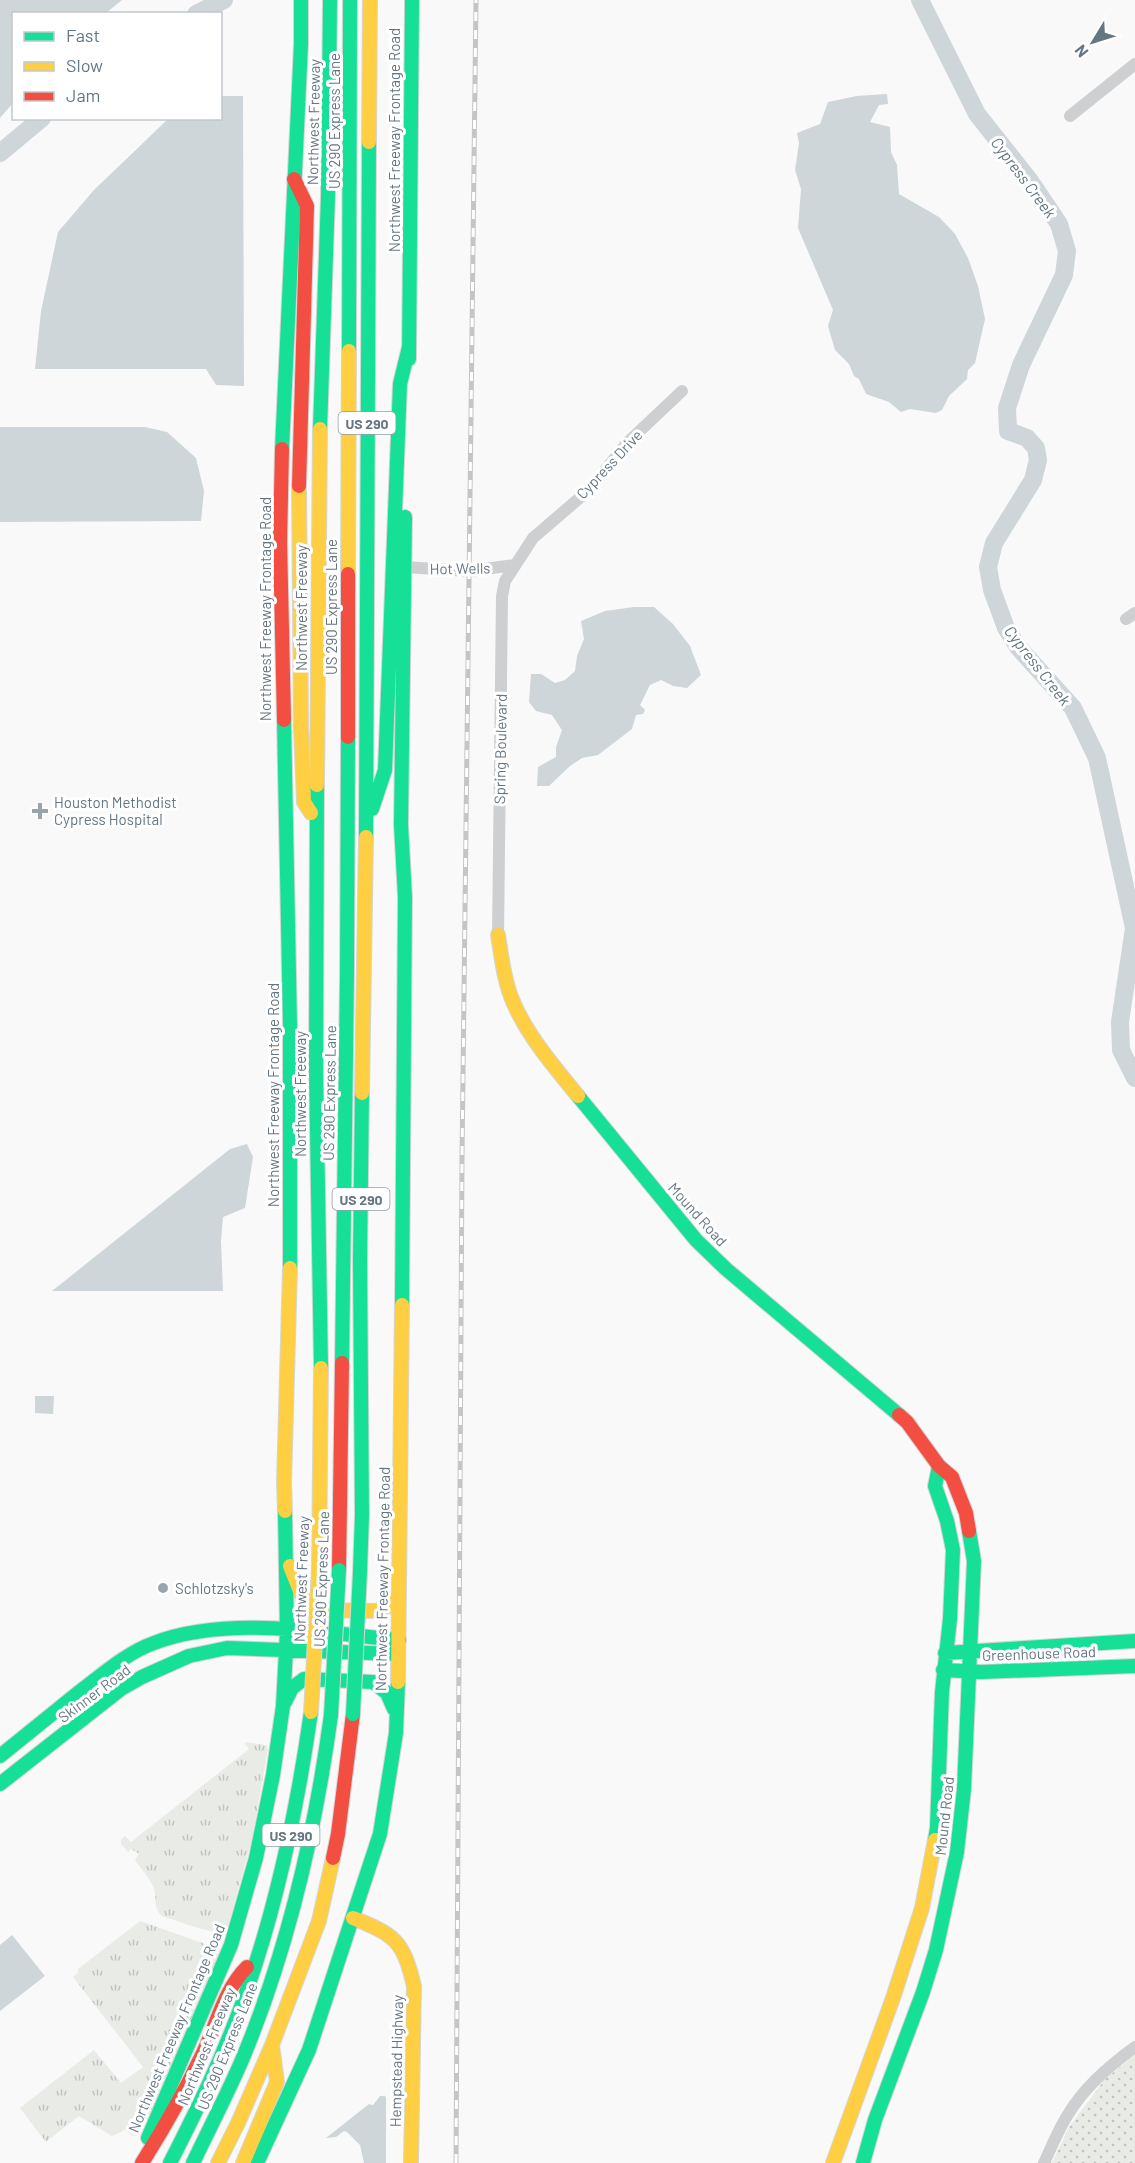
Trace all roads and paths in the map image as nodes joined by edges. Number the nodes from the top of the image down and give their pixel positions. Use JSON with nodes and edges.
{"nodes":[{"id":1,"x":301,"y":0,"type":"edge"},
{"id":2,"x":330,"y":0,"type":"edge"},
{"id":3,"x":350,"y":0,"type":"edge"},
{"id":4,"x":370,"y":0,"type":"edge"},
{"id":5,"x":412,"y":4,"type":"edge"},
{"id":6,"x":1135,"y":64,"type":"edge"},
{"id":7,"x":1070,"y":116,"type":"dead end"},
{"id":8,"x":294,"y":179,"type":"junction"},
{"id":9,"x":409,"y":347,"type":"junction"},
{"id":10,"x":682,"y":391,"type":"dead end"},
{"id":11,"x":515,"y":565,"type":"junction"},
{"id":12,"x":404,"y":567,"type":"junction"},
{"id":13,"x":318,"y":822,"type":"junction"},
{"id":14,"x":366,"y":826,"type":"junction"},
{"id":15,"x":498,"y":935,"type":"joint"},
{"id":16,"x":939,"y":1466,"type":"junction"},
{"id":17,"x":287,"y":1559,"type":"junction"},
{"id":18,"x":399,"y":1594,"type":"junction"},
{"id":19,"x":287,"y":1631,"type":"junction"},
{"id":20,"x":399,"y":1640,"type":"junction"},
{"id":21,"x":1135,"y":1641,"type":"edge"},
{"id":22,"x":286,"y":1651,"type":"junction"},
{"id":23,"x":970,"y":1651,"type":"junction"},
{"id":24,"x":945,"y":1653,"type":"junction"},
{"id":25,"x":398,"y":1654,"type":"junction"},
{"id":26,"x":1135,"y":1665,"type":"edge"},
{"id":27,"x":108,"y":1670,"type":"junction"},
{"id":28,"x":944,"y":1670,"type":"junction"},
{"id":29,"x":969,"y":1671,"type":"junction"},
{"id":30,"x":121,"y":1689,"type":"junction"},
{"id":31,"x":283,"y":1706,"type":"junction"},
{"id":32,"x":396,"y":1715,"type":"junction"},
{"id":33,"x":0,"y":1756,"type":"edge"},
{"id":34,"x":0,"y":1784,"type":"edge"},
{"id":35,"x":353,"y":1918,"type":"junction"},
{"id":36,"x":259,"y":1956,"type":"junction"},
{"id":37,"x":272,"y":2045,"type":"junction"},
{"id":38,"x":1135,"y":2047,"type":"edge"},
{"id":39,"x":134,"y":2163,"type":"edge"},
{"id":40,"x":142,"y":2163,"type":"edge"},
{"id":41,"x":170,"y":2163,"type":"edge"},
{"id":42,"x":193,"y":2163,"type":"edge"},
{"id":43,"x":218,"y":2163,"type":"edge"},
{"id":44,"x":243,"y":2163,"type":"edge"},
{"id":45,"x":257,"y":2163,"type":"edge"},
{"id":46,"x":411,"y":2163,"type":"edge"},
{"id":47,"x":833,"y":2163,"type":"edge"},
{"id":48,"x":863,"y":2163,"type":"edge"},
{"id":49,"x":1044,"y":2163,"type":"edge"}],
"edges":[{"from":1,"to":8,"type":"main road","name":"Northwest Freeway Frontage Road"},
{"from":2,"to":13,"type":"main road","name":"Northwest Freeway","number":"US 290"},
{"from":3,"to":42,"type":"main road","name":"US 290 Express Lane","bridge":true},
{"from":4,"to":14,"type":"main road","number":"US 290"},
{"from":5,"to":9,"type":"main road","name":"Northwest Freeway Frontage Road"},
{"from":6,"to":7,"type":"street"},
{"from":8,"to":13,"type":"main road"},
{"from":8,"to":17,"type":"main road","name":"Northwest Freeway Frontage Road"},
{"from":9,"to":12,"type":"main road","name":"Northwest Freeway Frontage Road"},
{"from":9,"to":14,"type":"main road"},
{"from":10,"to":11,"type":"street","name":"Cypress Drive"},
{"from":11,"to":12,"type":"street","name":"Hot Wells"},
{"from":11,"to":15,"type":"street","name":"Spring Boulevard"},
{"from":12,"to":18,"type":"main road","name":"Northwest Freeway Frontage Road"},
{"from":13,"to":36,"type":"main road","name":"Northwest Freeway","number":"US 290","bridge":true},
{"from":14,"to":37,"type":"main road","number":"US 290","bridge":true},
{"from":15,"to":16,"type":"main road","name":"Mound Road"},
{"from":16,"to":23,"type":"main road","name":"Mound Road"},
{"from":16,"to":24,"type":"main road","name":"Mound Road"},
{"from":17,"to":18,"type":"main road"},
{"from":17,"to":19,"type":"main road","name":"Northwest Freeway Frontage Road"},
{"from":18,"to":20,"type":"main road","name":"Northwest Freeway Frontage Road"},
{"from":19,"to":20,"type":"main road","name":"Skinner Road"},
{"from":19,"to":22,"type":"main road","name":"Northwest Freeway Frontage Road"},
{"from":19,"to":27,"type":"main road","name":"Skinner Road"},
{"from":20,"to":25,"type":"main road","name":"Northwest Freeway Frontage Road"},
{"from":21,"to":23,"type":"main road","name":"Greenhouse Road"},
{"from":22,"to":25,"type":"main road","name":"Skinner Road"},
{"from":22,"to":30,"type":"main road","name":"Skinner Road"},
{"from":22,"to":31,"type":"main road","name":"Northwest Freeway Frontage Road"},
{"from":23,"to":24,"type":"main road","name":"Greenhouse Road"},
{"from":23,"to":29,"type":"main road","name":"Mound Road"},
{"from":24,"to":28,"type":"main road","name":"Mound Road"},
{"from":25,"to":32,"type":"main road","name":"Northwest Freeway Frontage Road"},
{"from":26,"to":29,"type":"main road","name":"Greenhouse Road"},
{"from":27,"to":30,"type":"main road"},
{"from":27,"to":33,"type":"main road","name":"Skinner Road"},
{"from":28,"to":29,"type":"main road","name":"Greenhouse Road"},
{"from":28,"to":47,"type":"main road","name":"Mound Road"},
{"from":29,"to":48,"type":"main road","name":"Mound Road"},
{"from":30,"to":34,"type":"main road","name":"Skinner Road"},
{"from":31,"to":32,"type":"main road"},
{"from":31,"to":39,"type":"main road","name":"Northwest Freeway Frontage Road"},
{"from":32,"to":35,"type":"main road","name":"Northwest Freeway Frontage Road"},
{"from":35,"to":45,"type":"main road","name":"Northwest Freeway Frontage Road"},
{"from":35,"to":46,"type":"main road","name":"Hempstead Highway"},
{"from":36,"to":40,"type":"main road"},
{"from":36,"to":41,"type":"main road","name":"Northwest Freeway","number":"US 290"},
{"from":37,"to":43,"type":"main road","number":"US 290"},
{"from":37,"to":44,"type":"main road"},
{"from":38,"to":49,"type":"street"}]}
